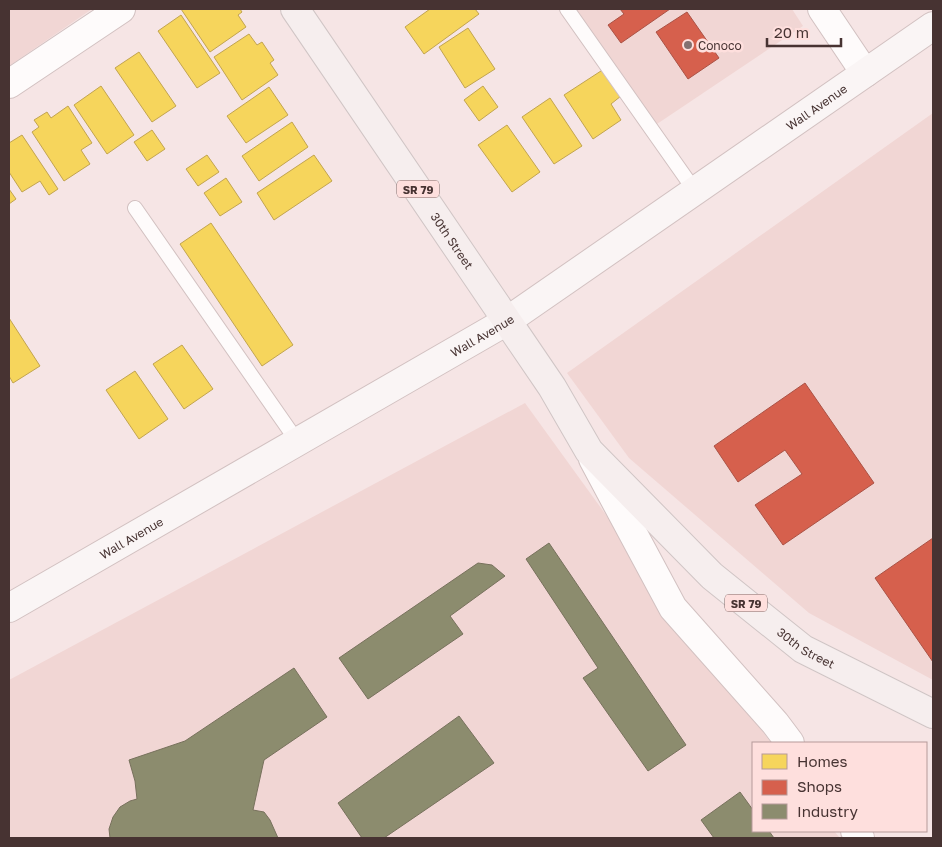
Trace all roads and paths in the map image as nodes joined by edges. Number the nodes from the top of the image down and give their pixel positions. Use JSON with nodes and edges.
{"nodes":[{"id":1,"x":121,"y":9,"type":"edge"},
{"id":2,"x":295,"y":9,"type":"edge"},
{"id":3,"x":566,"y":9,"type":"edge"},
{"id":4,"x":822,"y":9,"type":"edge"},
{"id":5,"x":933,"y":26,"type":"edge"},
{"id":6,"x":865,"y":73,"type":"junction"},
{"id":7,"x":9,"y":84,"type":"edge"},
{"id":8,"x":695,"y":191,"type":"junction"},
{"id":9,"x":135,"y":208,"type":"dead end"},
{"id":10,"x":507,"y":320,"type":"junction"},
{"id":11,"x":297,"y":442,"type":"junction"},
{"id":12,"x":589,"y":452,"type":"junction"},
{"id":13,"x":12,"y":608,"type":"edge"},
{"id":14,"x":933,"y":714,"type":"edge"},
{"id":15,"x":783,"y":733,"type":"edge"}],
"edges":[{"from":1,"to":7,"type":"street"},
{"from":2,"to":10,"type":"main road","name":"30th Street","number":"SR 79"},
{"from":3,"to":8,"type":"lane"},
{"from":4,"to":6,"type":"street"},
{"from":5,"to":6,"type":"main road","name":"Wall Avenue"},
{"from":6,"to":8,"type":"main road","name":"Wall Avenue"},
{"from":8,"to":10,"type":"main road","name":"Wall Avenue"},
{"from":9,"to":11,"type":"lane"},
{"from":10,"to":11,"type":"main road","name":"Wall Avenue"},
{"from":10,"to":12,"type":"main road","name":"30th Street","number":"SR 79"},
{"from":11,"to":13,"type":"main road","name":"Wall Avenue"},
{"from":12,"to":14,"type":"main road","name":"30th Street","number":"SR 79"},
{"from":12,"to":15,"type":"street","name":"30th Street"}]}
